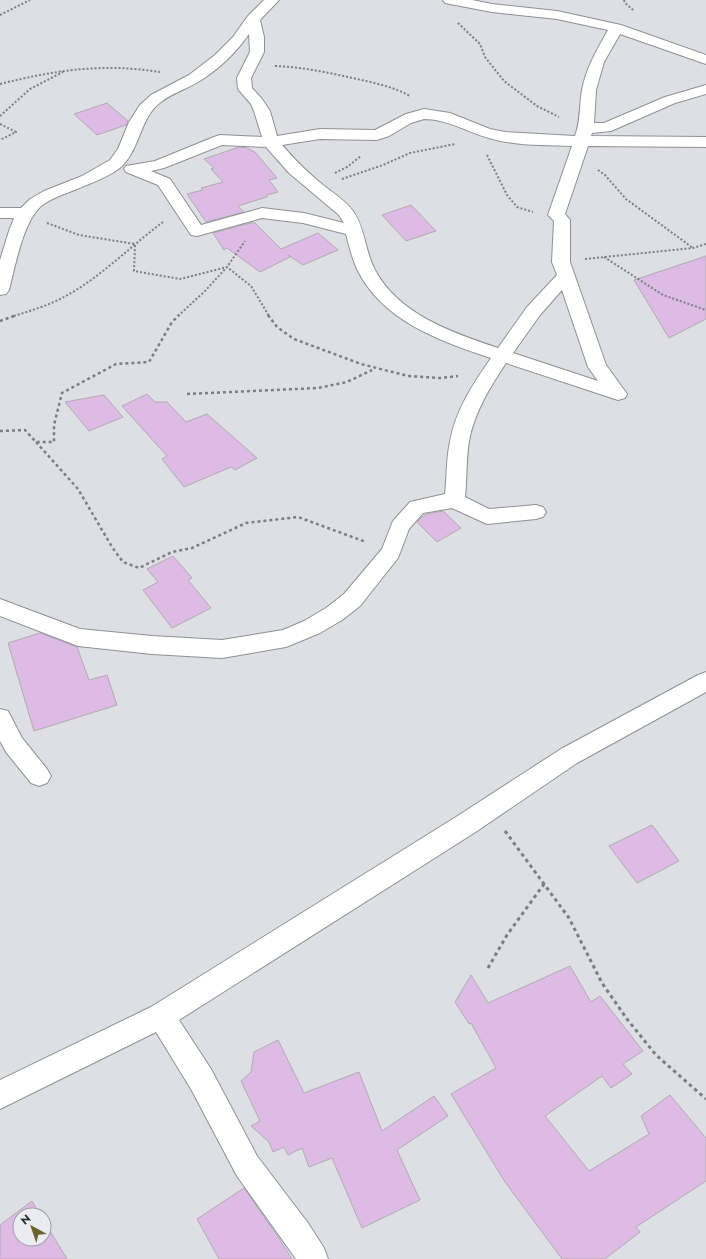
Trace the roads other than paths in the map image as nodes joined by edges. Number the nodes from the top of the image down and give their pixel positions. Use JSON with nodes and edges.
{"nodes":[{"id":1,"x":272,"y":0,"type":"edge"},
{"id":2,"x":450,"y":0,"type":"edge"},
{"id":3,"x":253,"y":19,"type":"junction"},
{"id":4,"x":616,"y":28,"type":"junction"},
{"id":5,"x":678,"y":46,"type":"dead end"},
{"id":6,"x":706,"y":51,"type":"edge"},
{"id":7,"x":706,"y":60,"type":"edge"},
{"id":8,"x":706,"y":89,"type":"edge"},
{"id":9,"x":581,"y":141,"type":"junction"},
{"id":10,"x":271,"y":142,"type":"junction"},
{"id":11,"x":706,"y":142,"type":"edge"},
{"id":12,"x":116,"y":163,"type":"junction"},
{"id":13,"x":132,"y":169,"type":"junction"},
{"id":14,"x":0,"y":213,"type":"edge"},
{"id":15,"x":25,"y":213,"type":"junction"},
{"id":16,"x":353,"y":231,"type":"junction"},
{"id":17,"x":563,"y":269,"type":"junction"},
{"id":18,"x":0,"y":290,"type":"edge"},
{"id":19,"x":497,"y":364,"type":"junction"},
{"id":20,"x":454,"y":500,"type":"junction"},
{"id":21,"x":536,"y":512,"type":"dead end"},
{"id":22,"x":0,"y":607,"type":"edge"},
{"id":23,"x":706,"y":681,"type":"edge"},
{"id":24,"x":0,"y":718,"type":"edge"},
{"id":25,"x":39,"y":776,"type":"dead end"},
{"id":26,"x":162,"y":1016,"type":"junction"},
{"id":27,"x":0,"y":1095,"type":"edge"},
{"id":28,"x":313,"y":1259,"type":"edge"}],
"edges":[{"from":1,"to":3,"type":"street"},
{"from":2,"to":4,"type":"street"},
{"from":3,"to":10,"type":"street"},
{"from":3,"to":12,"type":"street"},
{"from":4,"to":7,"type":"street"},
{"from":4,"to":9,"type":"street"},
{"from":5,"to":6,"type":"street"},
{"from":8,"to":9,"type":"street"},
{"from":9,"to":10,"type":"street"},
{"from":9,"to":11,"type":"street"},
{"from":9,"to":17,"type":"street"},
{"from":10,"to":13,"type":"street"},
{"from":10,"to":16,"type":"street"},
{"from":12,"to":13,"type":"street"},
{"from":12,"to":15,"type":"street"},
{"from":13,"to":16,"type":"street"},
{"from":14,"to":15,"type":"street"},
{"from":15,"to":18,"type":"street"},
{"from":16,"to":19,"type":"street"},
{"from":17,"to":19,"type":"street"},
{"from":17,"to":19,"type":"street"},
{"from":19,"to":20,"type":"street"},
{"from":20,"to":21,"type":"street"},
{"from":20,"to":22,"type":"street"},
{"from":23,"to":26,"type":"street"},
{"from":24,"to":25,"type":"street"},
{"from":26,"to":27,"type":"street"},
{"from":26,"to":28,"type":"street"}]}
